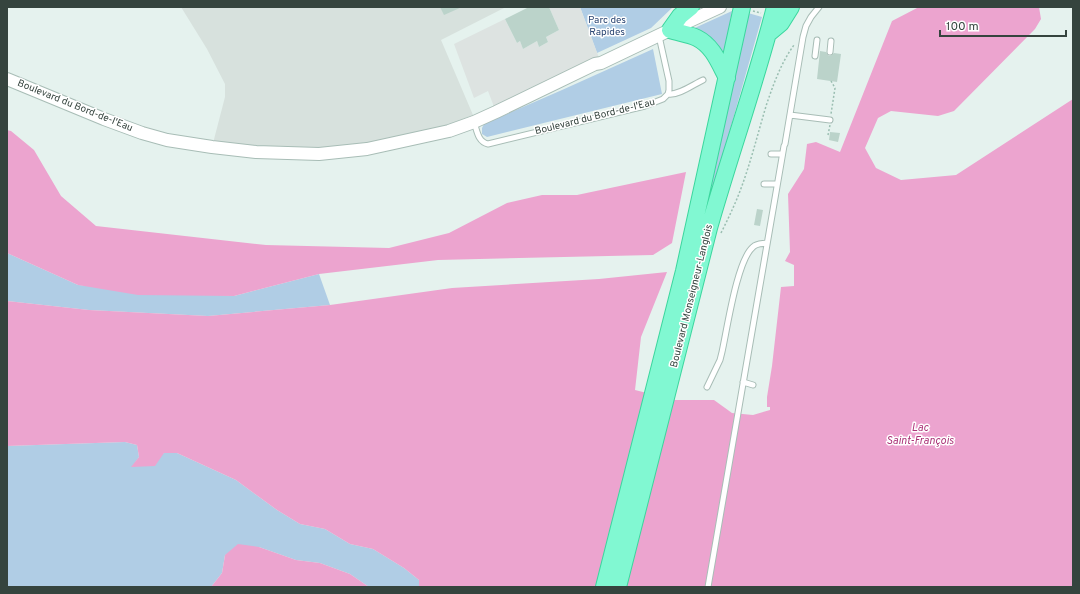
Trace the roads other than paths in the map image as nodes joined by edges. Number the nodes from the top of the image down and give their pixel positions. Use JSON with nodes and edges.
{"nodes":[{"id":1,"x":691,"y":7,"type":"edge"},
{"id":2,"x":720,"y":7,"type":"edge"},
{"id":3,"x":791,"y":7,"type":"edge"},
{"id":4,"x":819,"y":7,"type":"edge"},
{"id":5,"x":746,"y":9,"type":"edge"},
{"id":6,"x":769,"y":10,"type":"edge"},
{"id":7,"x":664,"y":33,"type":"junction"},
{"id":8,"x":768,"y":34,"type":"junction"},
{"id":9,"x":817,"y":40,"type":"dead end"},
{"id":10,"x":831,"y":41,"type":"dead end"},
{"id":11,"x":830,"y":52,"type":"dead end"},
{"id":12,"x":814,"y":56,"type":"dead end"},
{"id":13,"x":727,"y":78,"type":"junction"},
{"id":14,"x":7,"y":79,"type":"edge"},
{"id":15,"x":702,"y":80,"type":"dead end"},
{"id":16,"x":668,"y":94,"type":"junction"},
{"id":17,"x":790,"y":115,"type":"junction"},
{"id":18,"x":830,"y":120,"type":"road end"},
{"id":19,"x":474,"y":122,"type":"junction"},
{"id":20,"x":771,"y":154,"type":"dead end"},
{"id":21,"x":782,"y":154,"type":"junction"},
{"id":22,"x":764,"y":184,"type":"dead end"},
{"id":23,"x":777,"y":184,"type":"junction"},
{"id":24,"x":768,"y":243,"type":"junction"},
{"id":25,"x":743,"y":382,"type":"junction"},
{"id":26,"x":753,"y":385,"type":"dead end"},
{"id":27,"x":707,"y":387,"type":"dead end"},
{"id":28,"x":659,"y":396,"type":"junction"},
{"id":29,"x":604,"y":587,"type":"edge"},
{"id":30,"x":618,"y":587,"type":"edge"},
{"id":31,"x":708,"y":587,"type":"edge"}],
"edges":[{"from":1,"to":7,"type":"highway"},
{"from":2,"to":7,"type":"street","name":"Boulevard du Bord-de-l'Eau"},
{"from":3,"to":8,"type":"highway"},
{"from":4,"to":17,"type":"lane"},
{"from":5,"to":13,"type":"highway","name":"Boulevard Monseigneur-Langlois"},
{"from":6,"to":8,"type":"highway","name":"Boulevard Monseigneur-Langlois"},
{"from":7,"to":13,"type":"highway"},
{"from":7,"to":16,"type":"lane"},
{"from":7,"to":19,"type":"street","name":"Boulevard du Bord-de-l'Eau"},
{"from":8,"to":28,"type":"highway","name":"Boulevard Monseigneur-Langlois"},
{"from":9,"to":12,"type":"lane"},
{"from":10,"to":11,"type":"lane"},
{"from":13,"to":28,"type":"highway","name":"Boulevard Monseigneur-Langlois"},
{"from":14,"to":19,"type":"street","name":"Boulevard du Bord-de-l'Eau"},
{"from":15,"to":16,"type":"lane","name":"Boulevard du Bord-de-l'Eau"},
{"from":16,"to":19,"type":"lane","name":"Boulevard du Bord-de-l'Eau"},
{"from":17,"to":18,"type":"lane"},
{"from":17,"to":21,"type":"lane"},
{"from":20,"to":21,"type":"lane"},
{"from":21,"to":23,"type":"lane"},
{"from":22,"to":23,"type":"lane"},
{"from":23,"to":24,"type":"lane"},
{"from":24,"to":25,"type":"lane"},
{"from":24,"to":27,"type":"lane"},
{"from":25,"to":26,"type":"lane"},
{"from":25,"to":31,"type":"lane"},
{"from":28,"to":29,"type":"highway","name":"Boulevard Monseigneur-Langlois"},
{"from":28,"to":30,"type":"highway","name":"Boulevard Monseigneur-Langlois"}]}
